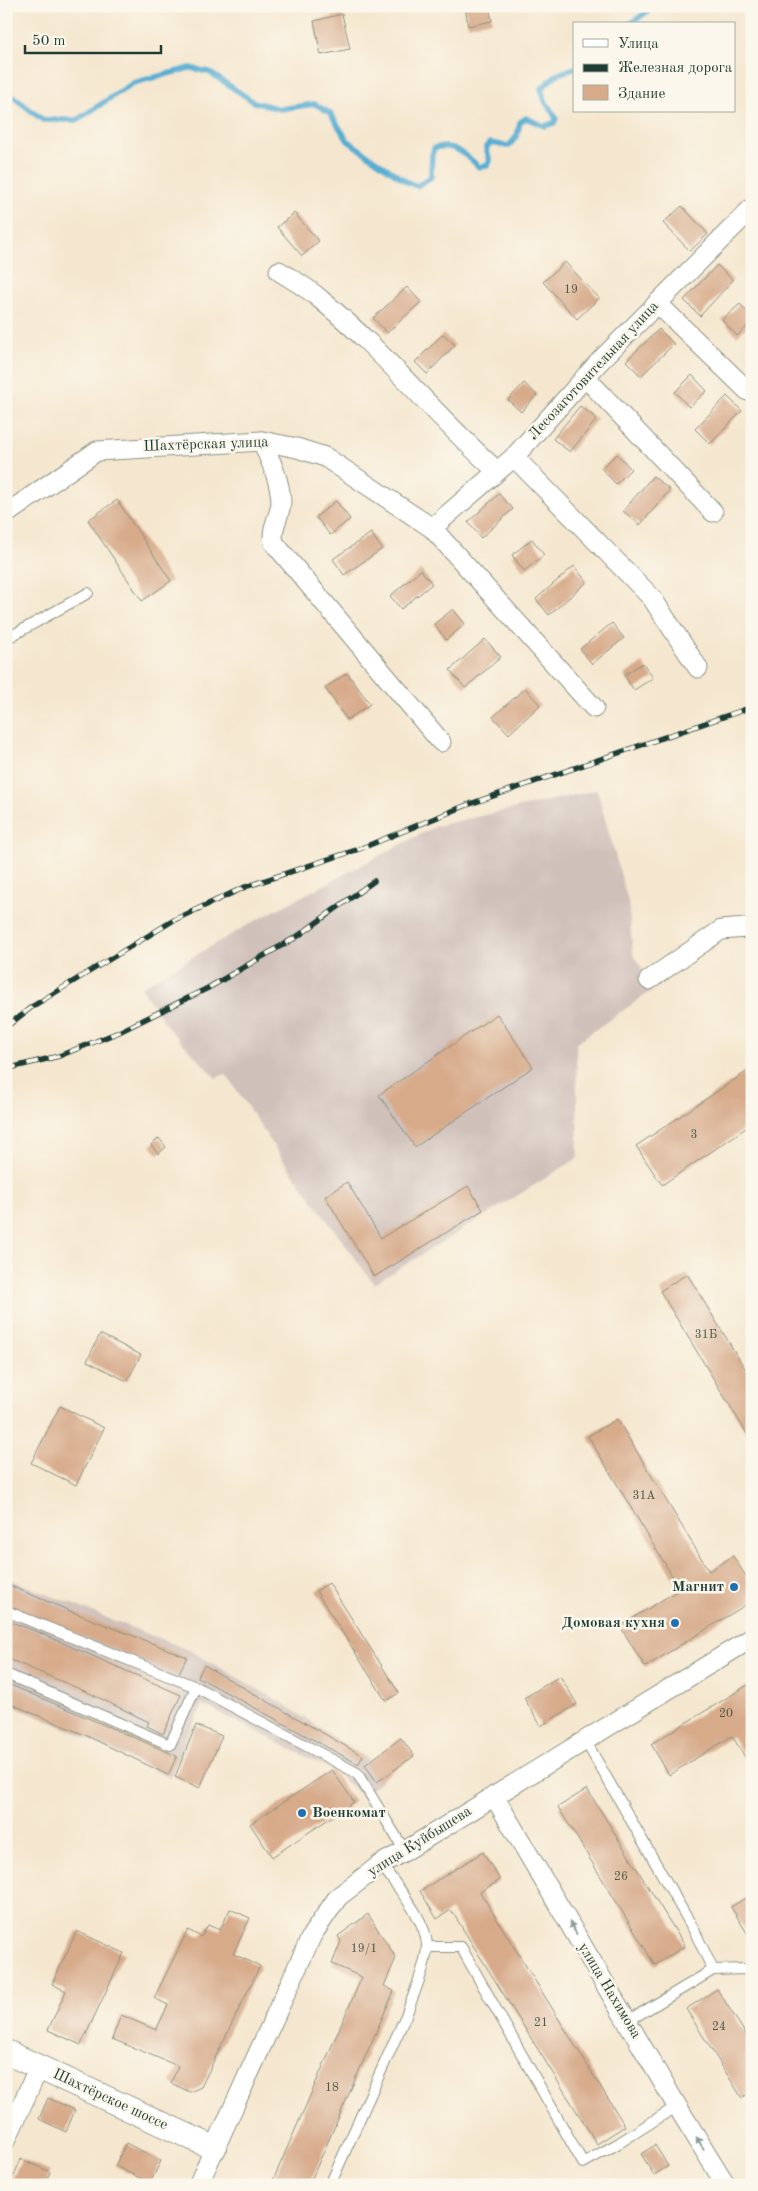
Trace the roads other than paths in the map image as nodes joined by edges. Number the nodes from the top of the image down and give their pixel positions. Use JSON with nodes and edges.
{"nodes":[{"id":1,"x":752,"y":208,"type":"edge"},
{"id":2,"x":279,"y":271,"type":"dead end"},
{"id":3,"x":657,"y":303,"type":"junction"},
{"id":4,"x":585,"y":377,"type":"junction"},
{"id":5,"x":748,"y":391,"type":"dead end"},
{"id":6,"x":262,"y":441,"type":"junction"},
{"id":7,"x":514,"y":457,"type":"junction"},
{"id":8,"x":497,"y":472,"type":"junction"},
{"id":9,"x":713,"y":512,"type":"dead end"},
{"id":10,"x":6,"y":514,"type":"edge"},
{"id":11,"x":432,"y":528,"type":"junction"},
{"id":12,"x":88,"y":592,"type":"dead end"},
{"id":13,"x":6,"y":639,"type":"edge"},
{"id":14,"x":698,"y":668,"type":"dead end"},
{"id":15,"x":594,"y":708,"type":"dead end"},
{"id":16,"x":441,"y":742,"type":"dead end"},
{"id":17,"x":752,"y":931,"type":"edge"},
{"id":18,"x":649,"y":980,"type":"dead end"},
{"id":19,"x":6,"y":1611,"type":"edge"},
{"id":20,"x":752,"y":1638,"type":"edge"},
{"id":21,"x":6,"y":1674,"type":"edge"},
{"id":22,"x":196,"y":1687,"type":"junction"},
{"id":23,"x":585,"y":1740,"type":"junction"},
{"id":24,"x":494,"y":1796,"type":"junction"},
{"id":25,"x":405,"y":1851,"type":"junction"},
{"id":26,"x":381,"y":1864,"type":"junction"},
{"id":27,"x":427,"y":1947,"type":"junction"},
{"id":28,"x":749,"y":1968,"type":"edge"},
{"id":29,"x":714,"y":1970,"type":"junction"},
{"id":30,"x":628,"y":2021,"type":"junction"},
{"id":31,"x":6,"y":2052,"type":"edge"},
{"id":32,"x":39,"y":2067,"type":"junction"},
{"id":33,"x":677,"y":2106,"type":"junction"},
{"id":34,"x":6,"y":2140,"type":"edge"},
{"id":35,"x":214,"y":2148,"type":"junction"},
{"id":36,"x":198,"y":2185,"type":"edge"},
{"id":37,"x":330,"y":2185,"type":"edge"},
{"id":38,"x":726,"y":2185,"type":"edge"}],
"edges":[{"from":1,"to":3,"type":"street","name":"Лесозаготовительная улица"},
{"from":2,"to":8,"type":"street"},
{"from":3,"to":4,"type":"street","name":"Лесозаготовительная улица"},
{"from":3,"to":5,"type":"street"},
{"from":4,"to":7,"type":"street","name":"Лесозаготовительная улица"},
{"from":4,"to":9,"type":"street"},
{"from":6,"to":10,"type":"street","name":"Шахтёрская улица"},
{"from":6,"to":11,"type":"street","name":"Шахтёрская улица"},
{"from":6,"to":16,"type":"street"},
{"from":7,"to":8,"type":"street","name":"Лесозаготовительная улица"},
{"from":7,"to":14,"type":"street"},
{"from":8,"to":11,"type":"street","name":"Лесозаготовительная улица"},
{"from":11,"to":15,"type":"street","name":"Шахтёрская улица"},
{"from":12,"to":13,"type":"lane"},
{"from":17,"to":18,"type":"street"},
{"from":19,"to":22,"type":"lane"},
{"from":20,"to":23,"type":"street","name":"улица Куйбышева"},
{"from":21,"to":22,"type":"lane"},
{"from":22,"to":25,"type":"lane"},
{"from":23,"to":24,"type":"street","name":"улица Куйбышева"},
{"from":23,"to":29,"type":"lane"},
{"from":24,"to":25,"type":"street","name":"улица Куйбышева"},
{"from":30,"to":24,"type":"street","name":"улица Нахимова","one_way":true},
{"from":25,"to":26,"type":"street","name":"улица Куйбышева"},
{"from":26,"to":27,"type":"lane"},
{"from":26,"to":35,"type":"street","name":"улица Куйбышева"},
{"from":27,"to":33,"type":"lane"},
{"from":27,"to":37,"type":"lane"},
{"from":28,"to":29,"type":"lane"},
{"from":29,"to":30,"type":"lane"},
{"from":30,"to":33,"type":"street","name":"улица Нахимова"},
{"from":31,"to":32,"type":"street","name":"Шахтёрское шоссе"},
{"from":32,"to":34,"type":"street"},
{"from":32,"to":35,"type":"street","name":"Шахтёрское шоссе"},
{"from":38,"to":33,"type":"street","name":"улица Нахимова","one_way":true},
{"from":35,"to":36,"type":"street","name":"улица Куйбышева"}]}
